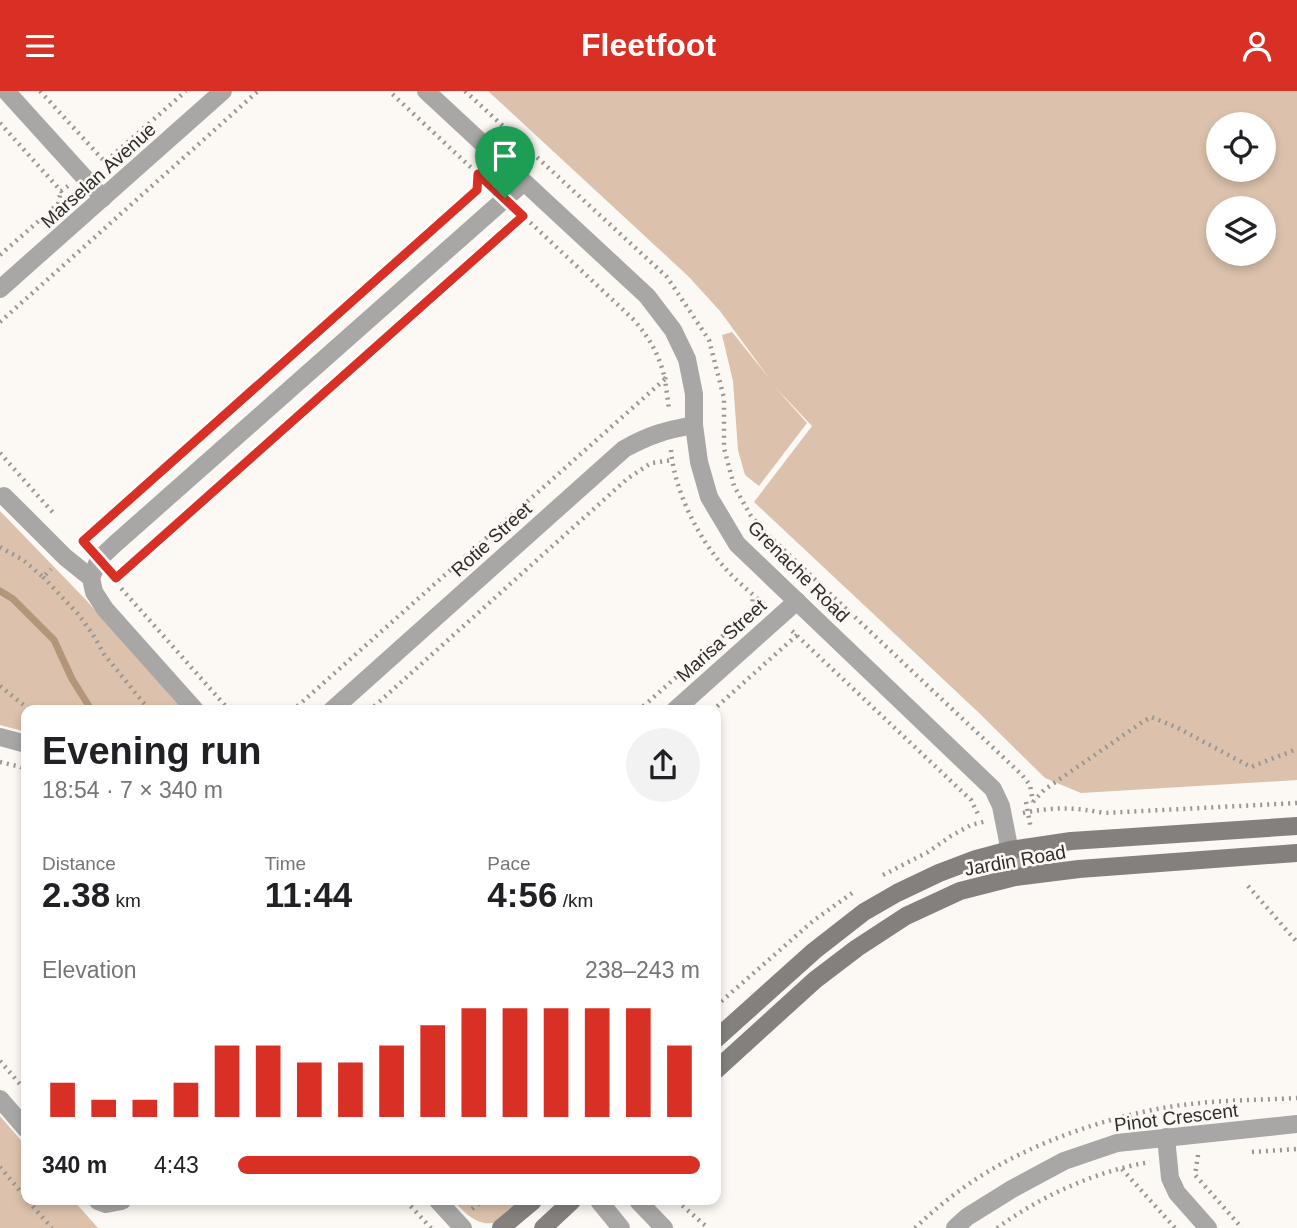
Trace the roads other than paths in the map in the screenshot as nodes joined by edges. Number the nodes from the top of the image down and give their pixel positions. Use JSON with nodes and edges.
{"nodes":[{"id":1,"x":6,"y":91,"type":"edge"},
{"id":2,"x":223,"y":91,"type":"edge"},
{"id":3,"x":426,"y":91,"type":"edge"},
{"id":4,"x":524,"y":182,"type":"junction"},
{"id":5,"x":103,"y":198,"type":"junction"},
{"id":6,"x":0,"y":289,"type":"edge"},
{"id":7,"x":694,"y":425,"type":"junction"},
{"id":8,"x":5,"y":496,"type":"dead end"},
{"id":9,"x":91,"y":578,"type":"junction"},
{"id":10,"x":797,"y":601,"type":"junction"},
{"id":11,"x":192,"y":705,"type":"edge"},
{"id":12,"x":338,"y":705,"type":"edge"},
{"id":13,"x":681,"y":705,"type":"edge"},
{"id":14,"x":0,"y":737,"type":"edge"},
{"id":15,"x":21,"y":743,"type":"edge"},
{"id":16,"x":1297,"y":826,"type":"edge"},
{"id":17,"x":1010,"y":850,"type":"junction"},
{"id":18,"x":1297,"y":853,"type":"edge"},
{"id":19,"x":1015,"y":877,"type":"junction"},
{"id":20,"x":721,"y":1035,"type":"edge"},
{"id":21,"x":721,"y":1065,"type":"edge"},
{"id":22,"x":0,"y":1100,"type":"edge"},
{"id":23,"x":21,"y":1123,"type":"edge"},
{"id":24,"x":1297,"y":1124,"type":"edge"},
{"id":25,"x":1166,"y":1137,"type":"junction"},
{"id":26,"x":442,"y":1205,"type":"edge"},
{"id":27,"x":528,"y":1205,"type":"edge"},
{"id":28,"x":568,"y":1205,"type":"edge"},
{"id":29,"x":602,"y":1205,"type":"edge"},
{"id":30,"x":642,"y":1205,"type":"edge"},
{"id":31,"x":463,"y":1228,"type":"edge"},
{"id":32,"x":501,"y":1228,"type":"edge"},
{"id":33,"x":543,"y":1228,"type":"edge"},
{"id":34,"x":621,"y":1228,"type":"edge"},
{"id":35,"x":664,"y":1228,"type":"edge"},
{"id":36,"x":955,"y":1228,"type":"edge"},
{"id":37,"x":1208,"y":1228,"type":"edge"}],
"edges":[{"from":1,"to":5,"type":"street"},
{"from":2,"to":5,"type":"street","name":"Marselan Avenue"},
{"from":3,"to":4,"type":"street","name":"Grenache Road"},
{"from":4,"to":7,"type":"street","name":"Grenache Road"},
{"from":4,"to":9,"type":"street"},
{"from":5,"to":6,"type":"street","name":"Marselan Avenue"},
{"from":7,"to":10,"type":"street","name":"Grenache Road"},
{"from":7,"to":12,"type":"street","name":"Rotie Street"},
{"from":8,"to":9,"type":"street"},
{"from":9,"to":11,"type":"street"},
{"from":10,"to":13,"type":"street","name":"Marisa Street"},
{"from":10,"to":17,"type":"street","name":"Grenache Road"},
{"from":14,"to":15,"type":"street"},
{"from":16,"to":17,"type":"street","name":"Jardin Road"},
{"from":17,"to":19,"type":"street","name":"Grenache Road"},
{"from":17,"to":20,"type":"street","name":"Jardin Road"},
{"from":18,"to":19,"type":"street","name":"Jardin Road"},
{"from":19,"to":21,"type":"street","name":"Jardin Road"},
{"from":22,"to":23,"type":"street"},
{"from":24,"to":25,"type":"street","name":"Pinot Crescent"},
{"from":25,"to":36,"type":"street","name":"Pinot Crescent"},
{"from":25,"to":37,"type":"street"},
{"from":26,"to":31,"type":"street"},
{"from":27,"to":32,"type":"street"},
{"from":28,"to":33,"type":"street"},
{"from":29,"to":34,"type":"street"},
{"from":30,"to":35,"type":"street"}]}
